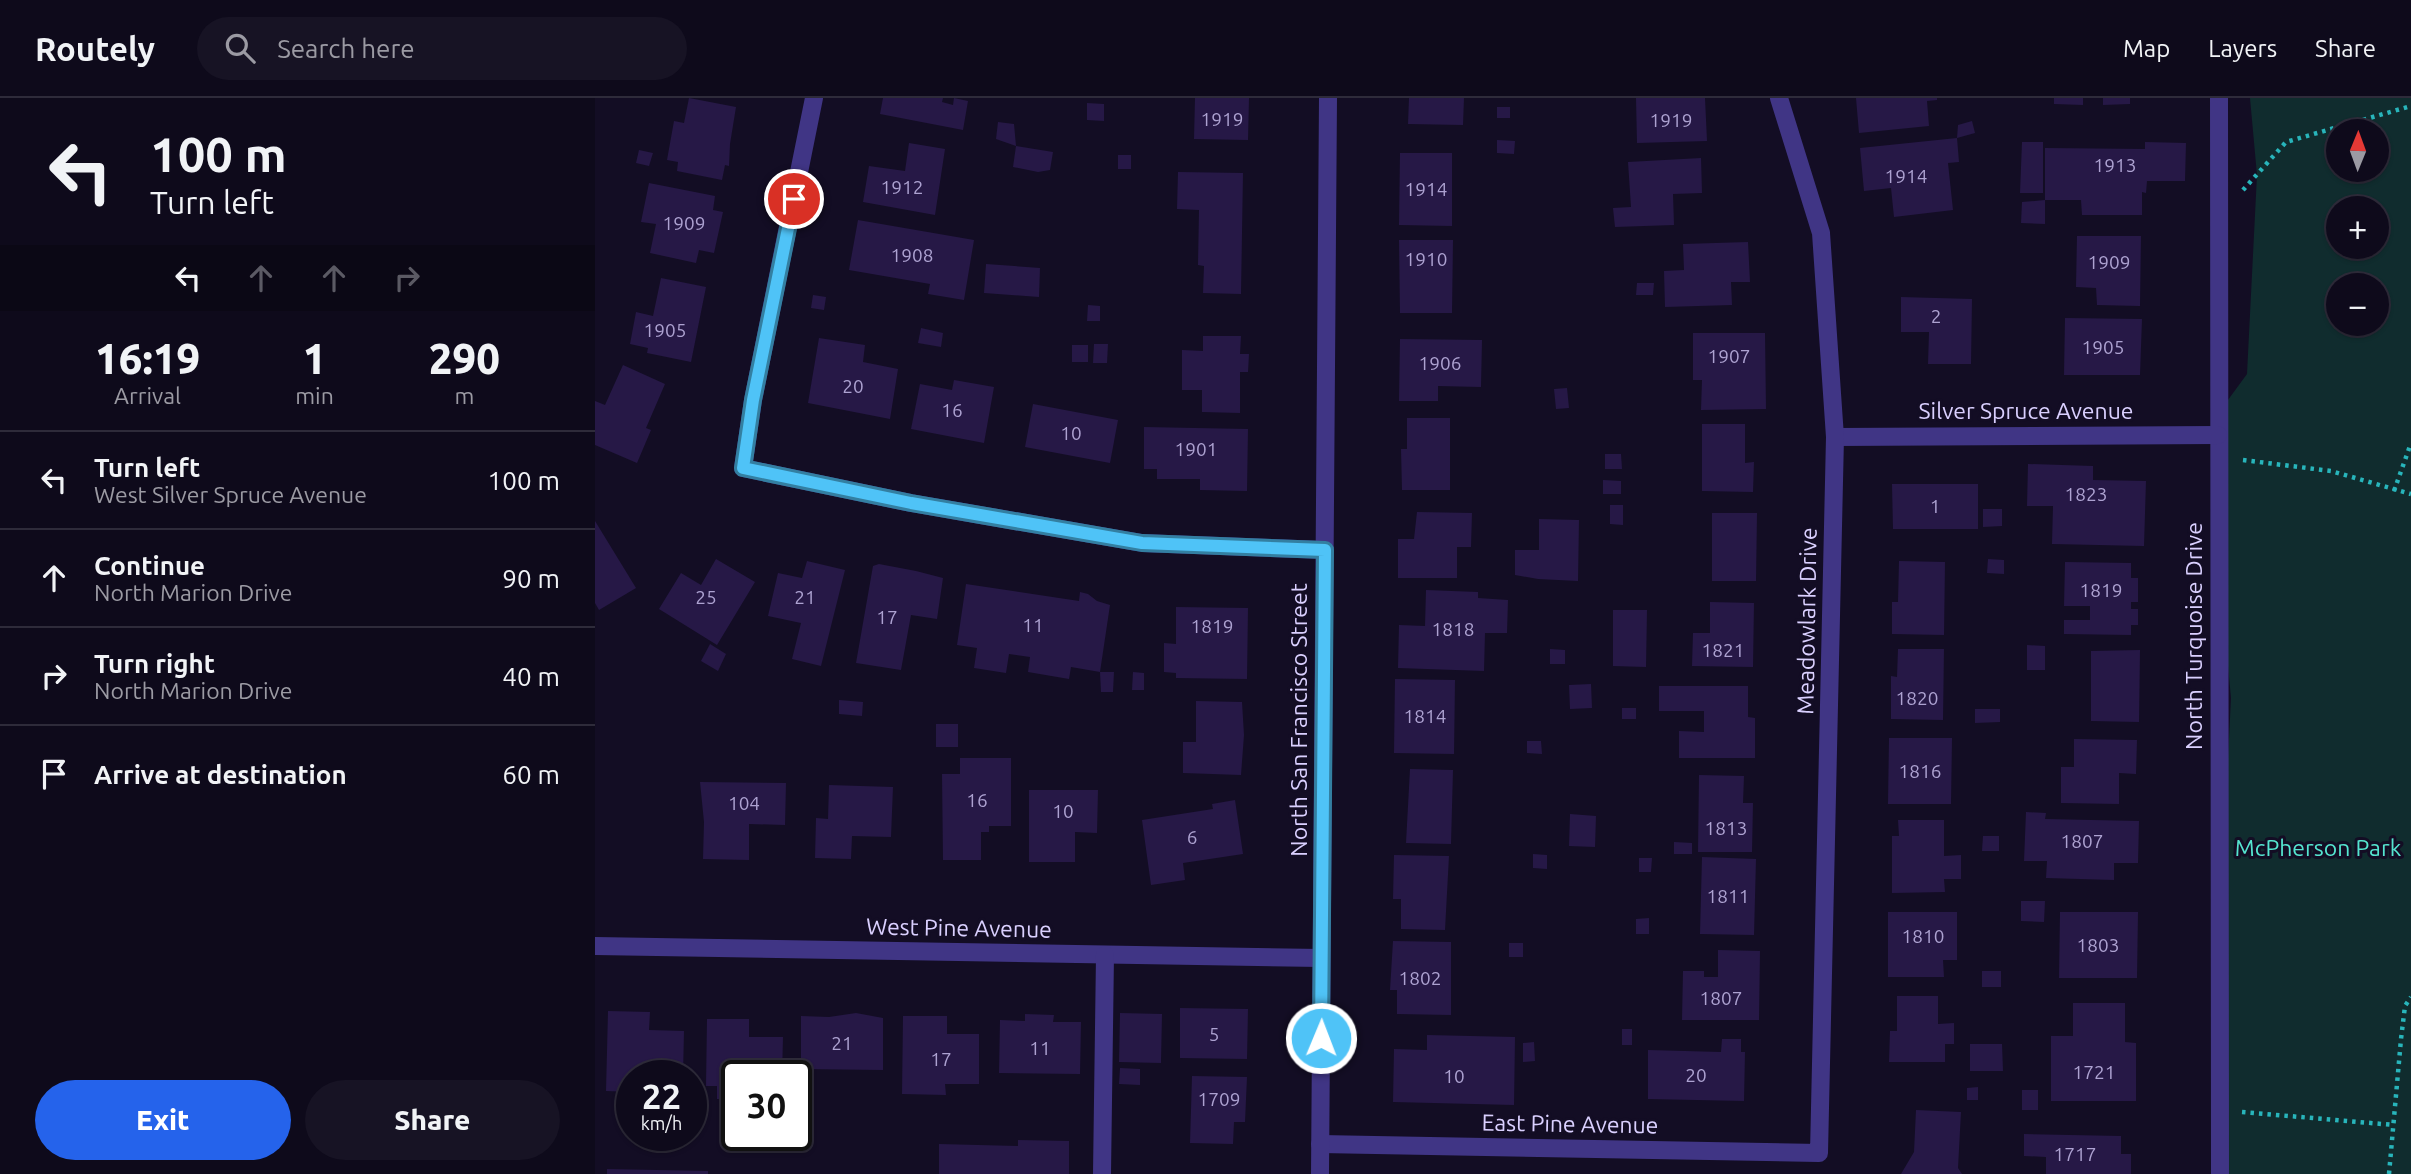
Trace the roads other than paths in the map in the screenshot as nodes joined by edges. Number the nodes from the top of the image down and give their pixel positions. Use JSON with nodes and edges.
{"nodes":[{"id":1,"x":814,"y":98,"type":"edge"},
{"id":2,"x":1328,"y":98,"type":"edge"},
{"id":3,"x":1779,"y":98,"type":"edge"},
{"id":4,"x":2219,"y":98,"type":"edge"},
{"id":5,"x":2218,"y":435,"type":"junction"},
{"id":6,"x":1836,"y":437,"type":"junction"},
{"id":7,"x":1325,"y":550,"type":"junction"},
{"id":8,"x":595,"y":946,"type":"edge"},
{"id":9,"x":1105,"y":955,"type":"junction"},
{"id":10,"x":1321,"y":958,"type":"junction"},
{"id":11,"x":1320,"y":1144,"type":"junction"},
{"id":12,"x":1819,"y":1153,"type":"joint"},
{"id":13,"x":1102,"y":1174,"type":"edge"},
{"id":14,"x":1319,"y":1174,"type":"edge"},
{"id":15,"x":2220,"y":1174,"type":"edge"}],
"edges":[{"from":1,"to":7,"type":"street"},
{"from":2,"to":7,"type":"street","name":"North San Francisco Street"},
{"from":3,"to":6,"type":"street","name":"Meadowlark Drive"},
{"from":4,"to":5,"type":"street","name":"North Turquoise Drive"},
{"from":5,"to":6,"type":"street","name":"Silver Spruce Avenue"},
{"from":5,"to":15,"type":"street","name":"North Turquoise Drive"},
{"from":6,"to":12,"type":"street","name":"Meadowlark Drive"},
{"from":7,"to":10,"type":"street","name":"North San Francisco Street"},
{"from":8,"to":9,"type":"street","name":"West Pine Avenue"},
{"from":9,"to":10,"type":"street","name":"West Pine Avenue"},
{"from":9,"to":13,"type":"street"},
{"from":10,"to":11,"type":"street","name":"North San Francisco Street"},
{"from":11,"to":12,"type":"street","name":"East Pine Avenue"},
{"from":11,"to":14,"type":"street","name":"North San Francisco Street"}]}
